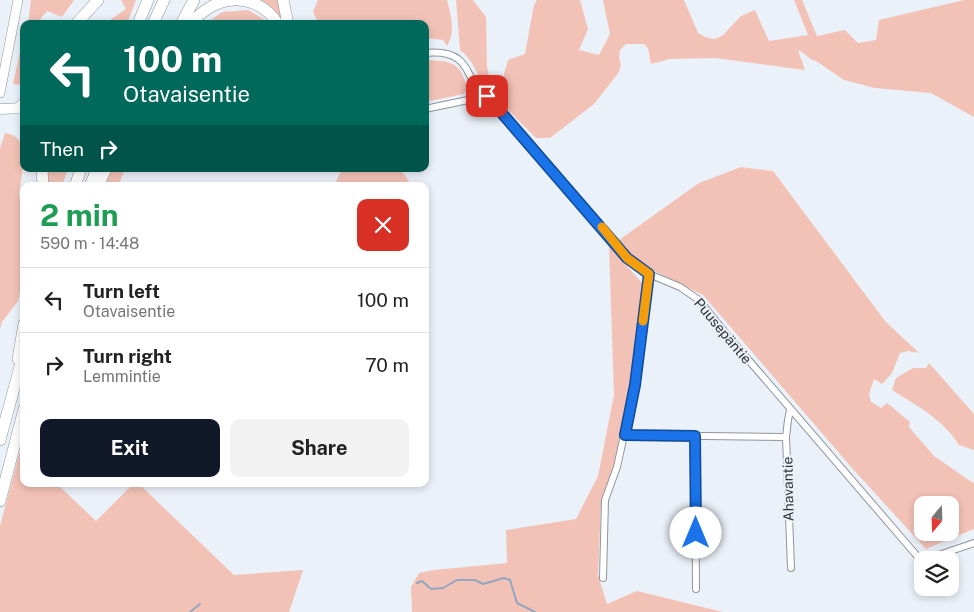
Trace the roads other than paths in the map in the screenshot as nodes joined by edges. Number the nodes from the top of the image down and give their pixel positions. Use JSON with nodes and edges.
{"nodes":[{"id":1,"x":18,"y":0,"type":"edge"},
{"id":2,"x":98,"y":0,"type":"edge"},
{"id":3,"x":148,"y":0,"type":"edge"},
{"id":4,"x":164,"y":0,"type":"edge"},
{"id":5,"x":194,"y":0,"type":"edge"},
{"id":6,"x":233,"y":0,"type":"edge"},
{"id":7,"x":238,"y":0,"type":"edge"},
{"id":8,"x":283,"y":0,"type":"edge"},
{"id":9,"x":80,"y":20,"type":"edge"},
{"id":10,"x":140,"y":20,"type":"edge"},
{"id":11,"x":156,"y":20,"type":"edge"},
{"id":12,"x":182,"y":20,"type":"edge"},
{"id":13,"x":194,"y":20,"type":"edge"},
{"id":14,"x":275,"y":20,"type":"edge"},
{"id":15,"x":287,"y":20,"type":"edge"},
{"id":16,"x":429,"y":53,"type":"edge"},
{"id":17,"x":0,"y":93,"type":"edge"},
{"id":18,"x":487,"y":96,"type":"junction"},
{"id":19,"x":20,"y":108,"type":"edge"},
{"id":20,"x":429,"y":108,"type":"edge"},
{"id":21,"x":0,"y":109,"type":"edge"},
{"id":22,"x":20,"y":109,"type":"edge"},
{"id":23,"x":0,"y":116,"type":"edge"},
{"id":24,"x":649,"y":274,"type":"junction"},
{"id":25,"x":20,"y":347,"type":"edge"},
{"id":26,"x":20,"y":366,"type":"edge"},
{"id":27,"x":11,"y":399,"type":"junction"},
{"id":28,"x":790,"y":410,"type":"junction"},
{"id":29,"x":20,"y":424,"type":"edge"},
{"id":30,"x":625,"y":435,"type":"junction"},
{"id":31,"x":695,"y":436,"type":"junction"},
{"id":32,"x":786,"y":437,"type":"junction"},
{"id":33,"x":0,"y":440,"type":"edge"},
{"id":34,"x":0,"y":501,"type":"edge"},
{"id":35,"x":974,"y":542,"type":"edge"},
{"id":36,"x":791,"y":568,"type":"dead end"},
{"id":37,"x":603,"y":578,"type":"dead end"},
{"id":38,"x":696,"y":589,"type":"dead end"}],
"edges":[{"from":1,"to":17,"type":"main road"},
{"from":2,"to":9,"type":"highway"},
{"from":3,"to":10,"type":"highway"},
{"from":4,"to":11,"type":"highway"},
{"from":5,"to":12,"type":"highway"},
{"from":6,"to":13,"type":"highway"},
{"from":7,"to":14,"type":"highway"},
{"from":8,"to":15,"type":"highway"},
{"from":16,"to":18,"type":"street","name":"Puusepäntie"},
{"from":18,"to":20,"type":"street"},
{"from":18,"to":24,"type":"street","name":"Puusepäntie"},
{"from":19,"to":21,"type":"main road"},
{"from":22,"to":23,"type":"main road"},
{"from":24,"to":28,"type":"street","name":"Puusepäntie"},
{"from":24,"to":30,"type":"street"},
{"from":25,"to":27,"type":"highway"},
{"from":26,"to":27,"type":"highway"},
{"from":27,"to":33,"type":"highway"},
{"from":28,"to":32,"type":"street","name":"Ahavantie"},
{"from":28,"to":35,"type":"street","name":"Puusepäntie"},
{"from":29,"to":34,"type":"highway"},
{"from":30,"to":31,"type":"street"},
{"from":30,"to":37,"type":"street"},
{"from":31,"to":32,"type":"street"},
{"from":31,"to":38,"type":"street"},
{"from":32,"to":36,"type":"street","name":"Ahavantie"}]}
